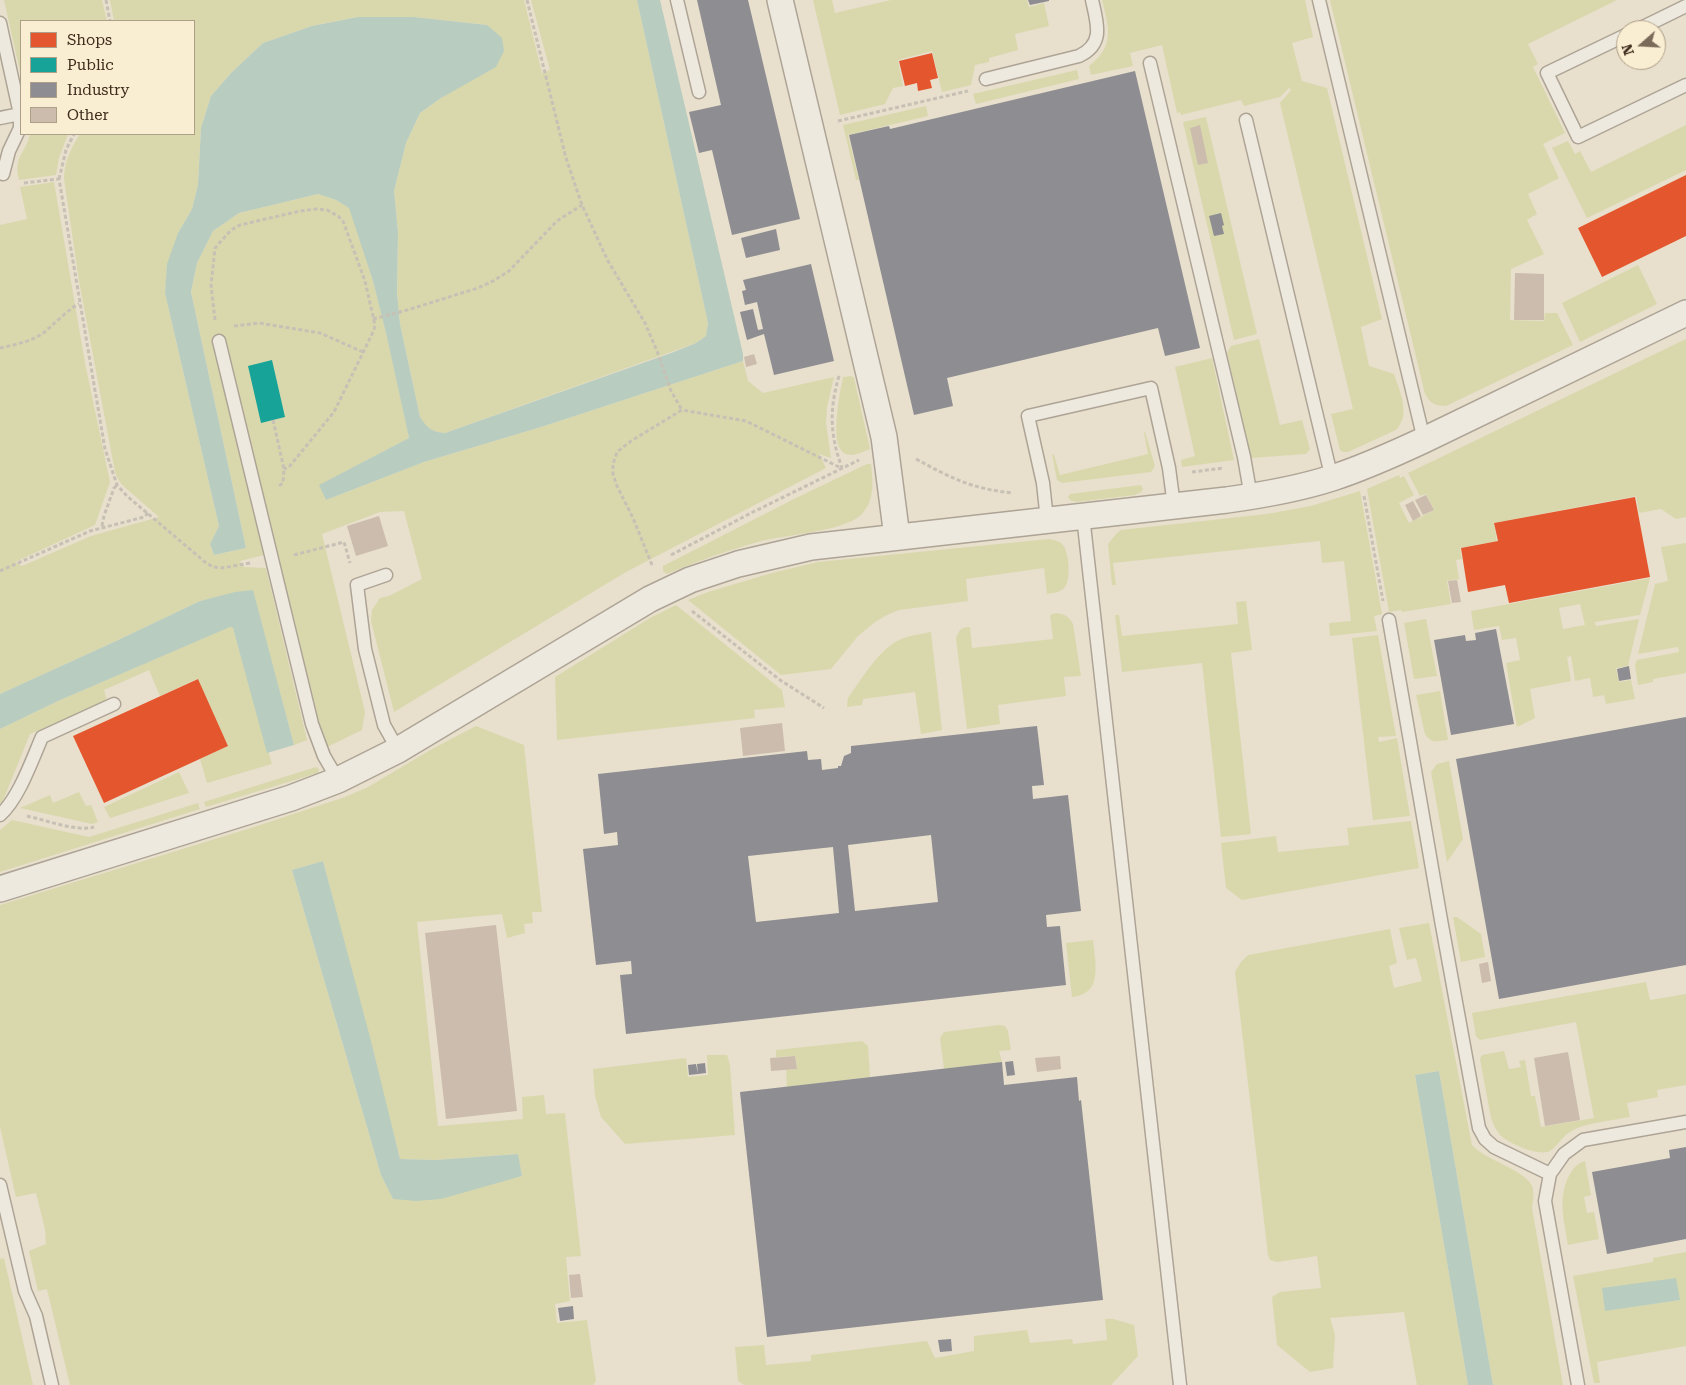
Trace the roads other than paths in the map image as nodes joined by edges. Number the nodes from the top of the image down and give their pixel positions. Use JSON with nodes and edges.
{"nodes":[{"id":1,"x":677,"y":0,"type":"edge"},
{"id":2,"x":780,"y":0,"type":"edge"},
{"id":3,"x":1092,"y":0,"type":"edge"},
{"id":4,"x":1319,"y":0,"type":"edge"},
{"id":5,"x":1686,"y":6,"type":"edge"},
{"id":6,"x":1657,"y":20,"type":"edge"},
{"id":7,"x":0,"y":23,"type":"edge"},
{"id":8,"x":1616,"y":40,"type":"edge"},
{"id":9,"x":1150,"y":63,"type":"dead end"},
{"id":10,"x":986,"y":79,"type":"road end"},
{"id":11,"x":1686,"y":85,"type":"edge"},
{"id":12,"x":699,"y":92,"type":"dead end"},
{"id":13,"x":20,"y":114,"type":"edge"},
{"id":14,"x":0,"y":118,"type":"edge"},
{"id":15,"x":1246,"y":120,"type":"dead end"},
{"id":16,"x":0,"y":159,"type":"edge"},
{"id":17,"x":1686,"y":313,"type":"edge"},
{"id":18,"x":218,"y":335,"type":"road end"},
{"id":19,"x":1424,"y":440,"type":"junction"},
{"id":20,"x":1332,"y":478,"type":"junction"},
{"id":21,"x":1251,"y":497,"type":"junction"},
{"id":22,"x":1174,"y":506,"type":"junction"},
{"id":23,"x":1083,"y":516,"type":"junction"},
{"id":24,"x":1048,"y":520,"type":"junction"},
{"id":25,"x":897,"y":537,"type":"junction"},
{"id":26,"x":386,"y":575,"type":"dead end"},
{"id":27,"x":1389,"y":620,"type":"road end"},
{"id":28,"x":114,"y":704,"type":"dead end"},
{"id":29,"x":398,"y":750,"type":"junction"},
{"id":30,"x":338,"y":780,"type":"junction"},
{"id":31,"x":0,"y":815,"type":"edge"},
{"id":32,"x":0,"y":889,"type":"edge"},
{"id":33,"x":1686,"y":1122,"type":"edge"},
{"id":34,"x":1550,"y":1174,"type":"junction"},
{"id":35,"x":0,"y":1185,"type":"edge"},
{"id":36,"x":52,"y":1385,"type":"edge"},
{"id":37,"x":1180,"y":1385,"type":"edge"},
{"id":38,"x":1578,"y":1385,"type":"edge"}],
"edges":[{"from":1,"to":12,"type":"lane"},
{"from":2,"to":25,"type":"street"},
{"from":3,"to":10,"type":"lane"},
{"from":4,"to":19,"type":"lane"},
{"from":5,"to":6,"type":"lane"},
{"from":7,"to":13,"type":"lane"},
{"from":8,"to":11,"type":"lane"},
{"from":9,"to":21,"type":"lane"},
{"from":13,"to":14,"type":"lane"},
{"from":13,"to":16,"type":"lane"},
{"from":15,"to":20,"type":"lane"},
{"from":17,"to":19,"type":"street"},
{"from":18,"to":30,"type":"lane"},
{"from":19,"to":20,"type":"street"},
{"from":20,"to":21,"type":"street"},
{"from":21,"to":22,"type":"street"},
{"from":22,"to":23,"type":"street"},
{"from":22,"to":24,"type":"lane"},
{"from":23,"to":24,"type":"street"},
{"from":23,"to":37,"type":"lane"},
{"from":24,"to":25,"type":"street"},
{"from":25,"to":29,"type":"street"},
{"from":26,"to":29,"type":"lane"},
{"from":27,"to":34,"type":"lane"},
{"from":28,"to":31,"type":"lane"},
{"from":29,"to":30,"type":"street"},
{"from":30,"to":32,"type":"street"},
{"from":33,"to":34,"type":"lane"},
{"from":34,"to":38,"type":"lane"},
{"from":35,"to":36,"type":"lane"}]}
